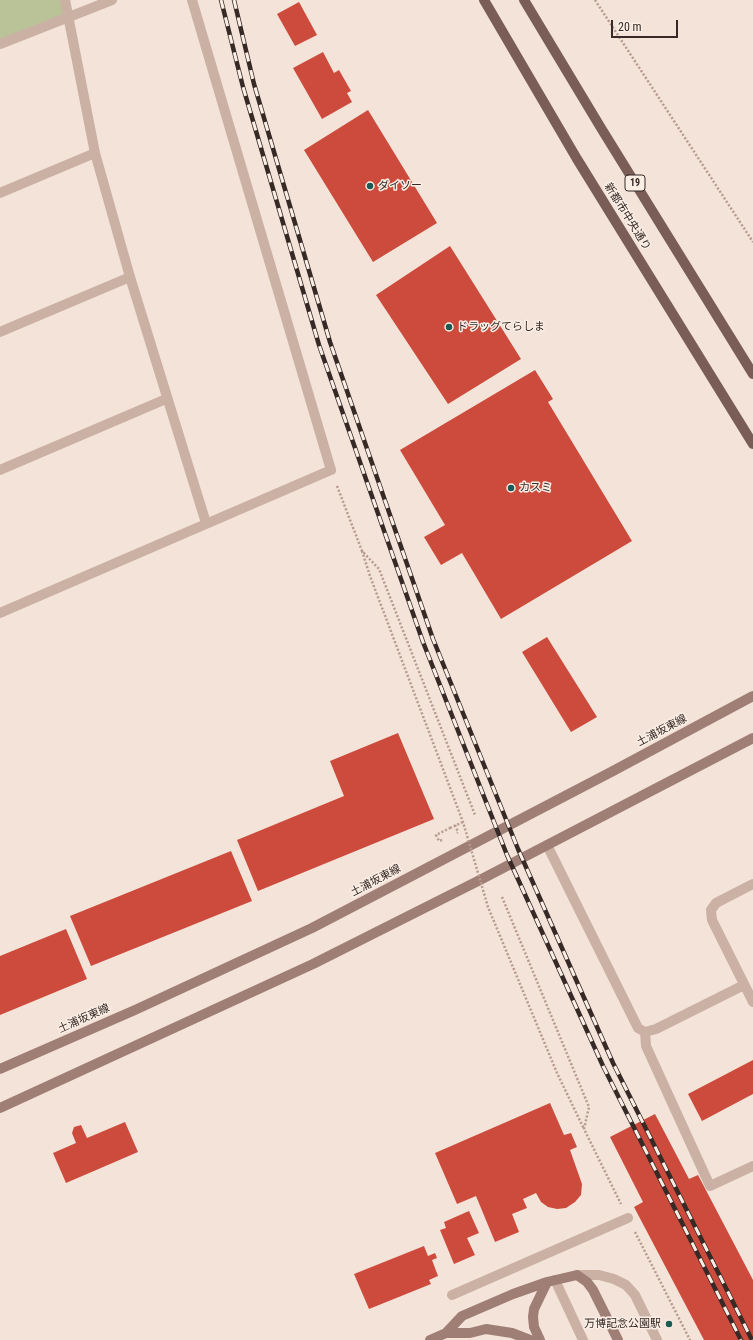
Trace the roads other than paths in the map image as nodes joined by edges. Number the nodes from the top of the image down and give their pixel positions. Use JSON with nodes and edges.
{"nodes":[{"id":1,"x":65,"y":0,"type":"edge"},
{"id":2,"x":112,"y":0,"type":"edge"},
{"id":3,"x":192,"y":0,"type":"edge"},
{"id":4,"x":484,"y":0,"type":"edge"},
{"id":5,"x":524,"y":0,"type":"edge"},
{"id":6,"x":68,"y":17,"type":"junction"},
{"id":7,"x":0,"y":44,"type":"edge"},
{"id":8,"x":95,"y":153,"type":"junction"},
{"id":9,"x":0,"y":193,"type":"edge"},
{"id":10,"x":130,"y":277,"type":"junction"},
{"id":11,"x":0,"y":332,"type":"edge"},
{"id":12,"x":753,"y":374,"type":"edge"},
{"id":13,"x":166,"y":399,"type":"junction"},
{"id":14,"x":753,"y":444,"type":"edge"},
{"id":15,"x":0,"y":470,"type":"edge"},
{"id":16,"x":206,"y":523,"type":"junction"},
{"id":17,"x":0,"y":613,"type":"edge"},
{"id":18,"x":753,"y":696,"type":"edge"},
{"id":19,"x":753,"y":738,"type":"edge"},
{"id":20,"x":547,"y":845,"type":"junction"},
{"id":21,"x":753,"y":884,"type":"edge"},
{"id":22,"x":744,"y":984,"type":"junction"},
{"id":23,"x":753,"y":1002,"type":"edge"},
{"id":24,"x":645,"y":1032,"type":"junction"},
{"id":25,"x":0,"y":1069,"type":"edge"},
{"id":26,"x":0,"y":1108,"type":"edge"},
{"id":27,"x":753,"y":1166,"type":"edge"},
{"id":28,"x":628,"y":1218,"type":"road end"},
{"id":29,"x":577,"y":1275,"type":"junction"},
{"id":30,"x":551,"y":1281,"type":"junction"},
{"id":31,"x":452,"y":1295,"type":"dead end"},
{"id":32,"x":446,"y":1333,"type":"junction"},
{"id":33,"x":430,"y":1340,"type":"edge"},
{"id":34,"x":530,"y":1340,"type":"edge"},
{"id":35,"x":540,"y":1340,"type":"edge"},
{"id":36,"x":583,"y":1340,"type":"edge"},
{"id":37,"x":618,"y":1340,"type":"edge"},
{"id":38,"x":657,"y":1340,"type":"edge"}],
"edges":[{"from":1,"to":6,"type":"street"},
{"from":2,"to":6,"type":"street"},
{"from":3,"to":16,"type":"street"},
{"from":4,"to":14,"type":"main road","name":"新都市中央通り"},
{"from":5,"to":12,"type":"main road","number":"19"},
{"from":6,"to":7,"type":"street"},
{"from":6,"to":8,"type":"street"},
{"from":8,"to":9,"type":"street"},
{"from":8,"to":10,"type":"street"},
{"from":10,"to":11,"type":"street"},
{"from":10,"to":13,"type":"street"},
{"from":13,"to":15,"type":"street"},
{"from":13,"to":16,"type":"street"},
{"from":16,"to":17,"type":"street"},
{"from":18,"to":25,"type":"main road","name":"土浦坂東線"},
{"from":19,"to":20,"type":"main road"},
{"from":20,"to":24,"type":"street"},
{"from":20,"to":26,"type":"main road"},
{"from":21,"to":22,"type":"street"},
{"from":22,"to":23,"type":"street"},
{"from":22,"to":24,"type":"street"},
{"from":24,"to":27,"type":"street"},
{"from":28,"to":31,"type":"street"},
{"from":29,"to":30,"type":"main road"},
{"from":29,"to":37,"type":"main road"},
{"from":29,"to":38,"type":"street"},
{"from":30,"to":32,"type":"main road"},
{"from":30,"to":35,"type":"main road"},
{"from":30,"to":36,"type":"street"},
{"from":32,"to":33,"type":"main road"},
{"from":32,"to":34,"type":"main road"}]}
